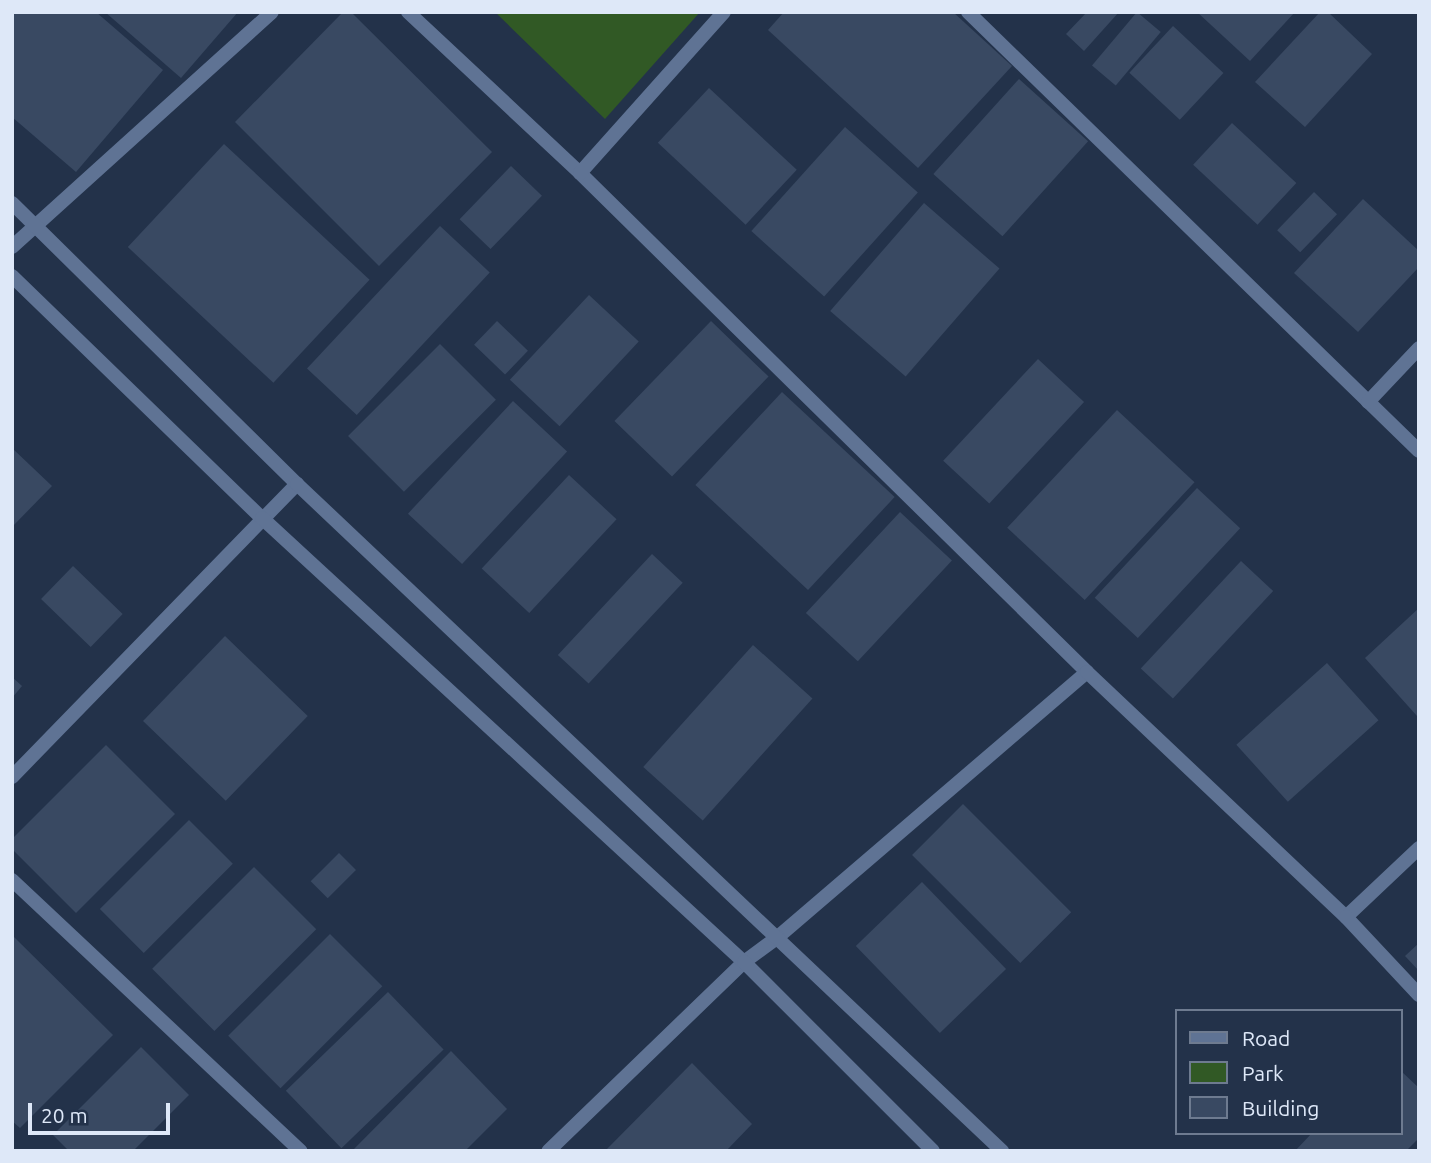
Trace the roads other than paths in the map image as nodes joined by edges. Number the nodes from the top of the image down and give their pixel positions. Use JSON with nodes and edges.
{"nodes":[{"id":1,"x":272,"y":12,"type":"edge"},
{"id":2,"x":408,"y":12,"type":"edge"},
{"id":3,"x":724,"y":12,"type":"edge"},
{"id":4,"x":968,"y":12,"type":"edge"},
{"id":5,"x":580,"y":173,"type":"junction"},
{"id":6,"x":12,"y":203,"type":"edge"},
{"id":7,"x":38,"y":226,"type":"junction"},
{"id":8,"x":12,"y":247,"type":"edge"},
{"id":9,"x":12,"y":276,"type":"edge"},
{"id":10,"x":1419,"y":348,"type":"edge"},
{"id":11,"x":1368,"y":402,"type":"junction"},
{"id":12,"x":1419,"y":450,"type":"edge"},
{"id":13,"x":297,"y":484,"type":"junction"},
{"id":14,"x":262,"y":518,"type":"junction"},
{"id":15,"x":1087,"y":671,"type":"junction"},
{"id":16,"x":12,"y":777,"type":"edge"},
{"id":17,"x":1419,"y":848,"type":"edge"},
{"id":18,"x":12,"y":880,"type":"edge"},
{"id":19,"x":1346,"y":917,"type":"junction"},
{"id":20,"x":778,"y":937,"type":"junction"},
{"id":21,"x":744,"y":962,"type":"junction"},
{"id":22,"x":1419,"y":995,"type":"edge"},
{"id":23,"x":301,"y":1151,"type":"edge"},
{"id":24,"x":548,"y":1151,"type":"edge"},
{"id":25,"x":933,"y":1151,"type":"edge"},
{"id":26,"x":1002,"y":1151,"type":"edge"}],
"edges":[{"from":1,"to":7,"type":"street"},
{"from":2,"to":5,"type":"street"},
{"from":3,"to":5,"type":"street"},
{"from":4,"to":11,"type":"street"},
{"from":5,"to":15,"type":"street"},
{"from":6,"to":7,"type":"street"},
{"from":7,"to":8,"type":"street"},
{"from":7,"to":13,"type":"street"},
{"from":9,"to":14,"type":"street"},
{"from":10,"to":11,"type":"street"},
{"from":11,"to":12,"type":"street"},
{"from":13,"to":14,"type":"street"},
{"from":13,"to":20,"type":"street"},
{"from":14,"to":16,"type":"street"},
{"from":14,"to":21,"type":"street"},
{"from":15,"to":19,"type":"street"},
{"from":15,"to":20,"type":"street"},
{"from":17,"to":19,"type":"street"},
{"from":18,"to":23,"type":"street"},
{"from":19,"to":22,"type":"street"},
{"from":20,"to":21,"type":"street"},
{"from":20,"to":26,"type":"street"},
{"from":21,"to":24,"type":"street"},
{"from":21,"to":25,"type":"street"}]}
